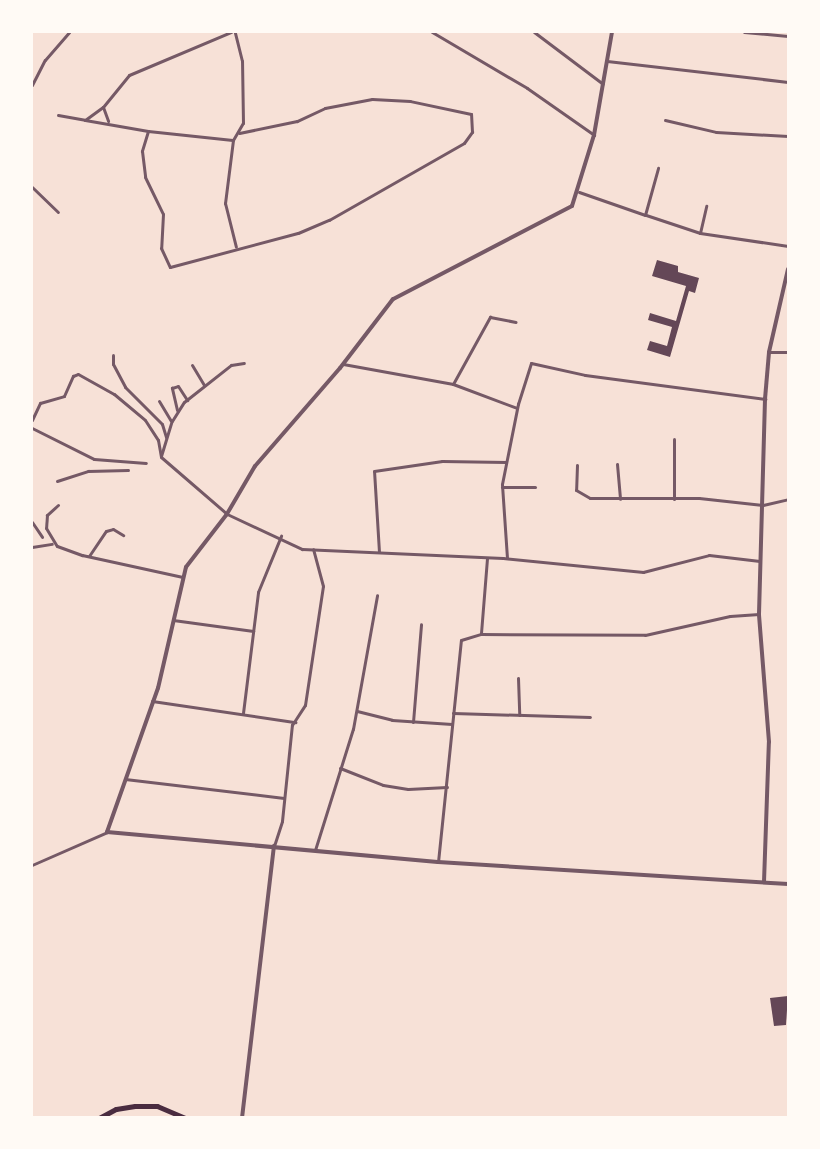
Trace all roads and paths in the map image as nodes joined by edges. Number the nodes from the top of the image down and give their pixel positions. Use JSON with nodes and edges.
{"nodes":[{"id":1,"x":69,"y":32,"type":"edge"},
{"id":2,"x":231,"y":32,"type":"edge"},
{"id":3,"x":235,"y":32,"type":"edge"},
{"id":4,"x":432,"y":32,"type":"edge"},
{"id":5,"x":534,"y":32,"type":"edge"},
{"id":6,"x":612,"y":32,"type":"edge"},
{"id":7,"x":744,"y":32,"type":"edge"},
{"id":8,"x":789,"y":36,"type":"edge"},
{"id":9,"x":607,"y":61,"type":"junction"},
{"id":10,"x":789,"y":82,"type":"edge"},
{"id":11,"x":603,"y":84,"type":"junction"},
{"id":12,"x":32,"y":85,"type":"edge"},
{"id":13,"x":103,"y":107,"type":"junction"},
{"id":14,"x":58,"y":115,"type":"dead end"},
{"id":15,"x":85,"y":120,"type":"junction"},
{"id":16,"x":665,"y":120,"type":"dead end"},
{"id":17,"x":108,"y":121,"type":"junction"},
{"id":18,"x":148,"y":132,"type":"junction"},
{"id":19,"x":239,"y":133,"type":"junction"},
{"id":20,"x":594,"y":135,"type":"junction"},
{"id":21,"x":789,"y":136,"type":"edge"},
{"id":22,"x":233,"y":140,"type":"junction"},
{"id":23,"x":658,"y":168,"type":"dead end"},
{"id":24,"x":32,"y":187,"type":"edge"},
{"id":25,"x":579,"y":192,"type":"junction"},
{"id":26,"x":706,"y":206,"type":"dead end"},
{"id":27,"x":58,"y":212,"type":"dead end"},
{"id":28,"x":645,"y":215,"type":"junction"},
{"id":29,"x":700,"y":233,"type":"junction"},
{"id":30,"x":789,"y":246,"type":"edge"},
{"id":31,"x":236,"y":247,"type":"junction"},
{"id":32,"x":789,"y":269,"type":"edge"},
{"id":33,"x":516,"y":322,"type":"dead end"},
{"id":34,"x":769,"y":352,"type":"junction"},
{"id":35,"x":789,"y":352,"type":"edge"},
{"id":36,"x":113,"y":355,"type":"dead end"},
{"id":37,"x":244,"y":363,"type":"dead end"},
{"id":38,"x":343,"y":364,"type":"junction"},
{"id":39,"x":192,"y":365,"type":"dead end"},
{"id":40,"x":453,"y":384,"type":"junction"},
{"id":41,"x":204,"y":386,"type":"junction"},
{"id":42,"x":765,"y":399,"type":"junction"},
{"id":43,"x":187,"y":400,"type":"junction"},
{"id":44,"x":159,"y":401,"type":"dead end"},
{"id":45,"x":517,"y":408,"type":"junction"},
{"id":46,"x":177,"y":410,"type":"junction"},
{"id":47,"x":32,"y":420,"type":"edge"},
{"id":48,"x":172,"y":423,"type":"junction"},
{"id":49,"x":32,"y":428,"type":"edge"},
{"id":50,"x":167,"y":439,"type":"junction"},
{"id":51,"x":674,"y":439,"type":"dead end"},
{"id":52,"x":160,"y":457,"type":"junction"},
{"id":53,"x":506,"y":462,"type":"junction"},
{"id":54,"x":146,"y":464,"type":"dead end"},
{"id":55,"x":617,"y":464,"type":"dead end"},
{"id":56,"x":577,"y":465,"type":"dead end"},
{"id":57,"x":128,"y":470,"type":"dead end"},
{"id":58,"x":57,"y":481,"type":"dead end"},
{"id":59,"x":502,"y":487,"type":"junction"},
{"id":60,"x":535,"y":488,"type":"dead end"},
{"id":61,"x":620,"y":499,"type":"junction"},
{"id":62,"x":674,"y":499,"type":"junction"},
{"id":63,"x":789,"y":499,"type":"edge"},
{"id":64,"x":58,"y":504,"type":"dead end"},
{"id":65,"x":763,"y":505,"type":"junction"},
{"id":66,"x":227,"y":514,"type":"junction"},
{"id":67,"x":32,"y":522,"type":"edge"},
{"id":68,"x":123,"y":535,"type":"dead end"},
{"id":69,"x":281,"y":536,"type":"junction"},
{"id":70,"x":42,"y":537,"type":"dead end"},
{"id":71,"x":57,"y":546,"type":"junction"},
{"id":72,"x":32,"y":548,"type":"edge"},
{"id":73,"x":313,"y":549,"type":"junction"},
{"id":74,"x":379,"y":552,"type":"junction"},
{"id":75,"x":89,"y":556,"type":"junction"},
{"id":76,"x":487,"y":558,"type":"junction"},
{"id":77,"x":507,"y":559,"type":"junction"},
{"id":78,"x":762,"y":561,"type":"junction"},
{"id":79,"x":183,"y":577,"type":"junction"},
{"id":80,"x":377,"y":595,"type":"dead end"},
{"id":81,"x":759,"y":614,"type":"junction"},
{"id":82,"x":173,"y":620,"type":"junction"},
{"id":83,"x":421,"y":624,"type":"dead end"},
{"id":84,"x":253,"y":631,"type":"junction"},
{"id":85,"x":481,"y":634,"type":"junction"},
{"id":86,"x":518,"y":678,"type":"dead end"},
{"id":87,"x":152,"y":701,"type":"junction"},
{"id":88,"x":357,"y":711,"type":"junction"},
{"id":89,"x":243,"y":712,"type":"junction"},
{"id":90,"x":453,"y":713,"type":"junction"},
{"id":91,"x":519,"y":715,"type":"junction"},
{"id":92,"x":590,"y":717,"type":"dead end"},
{"id":93,"x":295,"y":722,"type":"junction"},
{"id":94,"x":413,"y":722,"type":"junction"},
{"id":95,"x":452,"y":724,"type":"junction"},
{"id":96,"x":340,"y":768,"type":"junction"},
{"id":97,"x":125,"y":779,"type":"junction"},
{"id":98,"x":447,"y":787,"type":"junction"},
{"id":99,"x":284,"y":798,"type":"junction"},
{"id":100,"x":107,"y":832,"type":"junction"},
{"id":101,"x":273,"y":846,"type":"junction"},
{"id":102,"x":315,"y":850,"type":"junction"},
{"id":103,"x":438,"y":862,"type":"junction"},
{"id":104,"x":32,"y":866,"type":"edge"},
{"id":105,"x":764,"y":882,"type":"junction"},
{"id":106,"x":789,"y":884,"type":"edge"},
{"id":107,"x":99,"y":1118,"type":"edge"},
{"id":108,"x":185,"y":1118,"type":"edge"},
{"id":109,"x":242,"y":1118,"type":"edge"}],
"edges":[{"from":1,"to":12,"type":"street"},
{"from":2,"to":13,"type":"street"},
{"from":3,"to":19,"type":"street"},
{"from":4,"to":20,"type":"street"},
{"from":5,"to":11,"type":"street"},
{"from":6,"to":9,"type":"street"},
{"from":7,"to":8,"type":"street"},
{"from":9,"to":10,"type":"street"},
{"from":9,"to":11,"type":"street"},
{"from":11,"to":20,"type":"street"},
{"from":13,"to":15,"type":"street"},
{"from":13,"to":17,"type":"street"},
{"from":14,"to":15,"type":"street"},
{"from":15,"to":17,"type":"street"},
{"from":16,"to":21,"type":"street"},
{"from":17,"to":18,"type":"street"},
{"from":18,"to":22,"type":"street"},
{"from":18,"to":31,"type":"street"},
{"from":19,"to":22,"type":"street"},
{"from":19,"to":31,"type":"street"},
{"from":20,"to":25,"type":"street"},
{"from":22,"to":31,"type":"street"},
{"from":23,"to":28,"type":"street"},
{"from":24,"to":27,"type":"street"},
{"from":25,"to":28,"type":"street"},
{"from":25,"to":38,"type":"street"},
{"from":26,"to":29,"type":"street"},
{"from":28,"to":29,"type":"street"},
{"from":29,"to":30,"type":"street"},
{"from":32,"to":34,"type":"street"},
{"from":33,"to":40,"type":"street"},
{"from":34,"to":35,"type":"street"},
{"from":34,"to":42,"type":"street"},
{"from":36,"to":50,"type":"street"},
{"from":37,"to":41,"type":"street"},
{"from":38,"to":40,"type":"street"},
{"from":38,"to":66,"type":"street"},
{"from":39,"to":41,"type":"street"},
{"from":40,"to":45,"type":"street"},
{"from":41,"to":43,"type":"street"},
{"from":42,"to":45,"type":"street"},
{"from":42,"to":65,"type":"street"},
{"from":43,"to":46,"type":"street"},
{"from":43,"to":46,"type":"street"},
{"from":44,"to":48,"type":"street"},
{"from":45,"to":53,"type":"street"},
{"from":46,"to":48,"type":"street"},
{"from":47,"to":52,"type":"street"},
{"from":48,"to":50,"type":"street"},
{"from":49,"to":54,"type":"street"},
{"from":50,"to":52,"type":"street"},
{"from":51,"to":62,"type":"street"},
{"from":52,"to":66,"type":"street"},
{"from":53,"to":59,"type":"street"},
{"from":53,"to":74,"type":"street"},
{"from":55,"to":61,"type":"street"},
{"from":56,"to":61,"type":"street"},
{"from":57,"to":58,"type":"street"},
{"from":59,"to":60,"type":"street"},
{"from":59,"to":77,"type":"street"},
{"from":61,"to":62,"type":"street"},
{"from":62,"to":65,"type":"street"},
{"from":63,"to":65,"type":"street"},
{"from":64,"to":71,"type":"street"},
{"from":65,"to":78,"type":"street"},
{"from":66,"to":69,"type":"street"},
{"from":66,"to":79,"type":"street"},
{"from":67,"to":70,"type":"street"},
{"from":68,"to":75,"type":"street"},
{"from":69,"to":73,"type":"street"},
{"from":69,"to":84,"type":"street"},
{"from":71,"to":72,"type":"street"},
{"from":71,"to":75,"type":"street"},
{"from":73,"to":74,"type":"street"},
{"from":73,"to":93,"type":"street"},
{"from":74,"to":76,"type":"street"},
{"from":75,"to":79,"type":"street"},
{"from":76,"to":77,"type":"street"},
{"from":76,"to":85,"type":"street"},
{"from":77,"to":78,"type":"street"},
{"from":78,"to":81,"type":"street"},
{"from":79,"to":82,"type":"street"},
{"from":80,"to":88,"type":"street"},
{"from":81,"to":85,"type":"street"},
{"from":81,"to":105,"type":"street"},
{"from":82,"to":84,"type":"street"},
{"from":82,"to":87,"type":"street"},
{"from":83,"to":94,"type":"street"},
{"from":84,"to":89,"type":"street"},
{"from":85,"to":90,"type":"street"},
{"from":86,"to":91,"type":"street"},
{"from":87,"to":89,"type":"street"},
{"from":87,"to":97,"type":"street"},
{"from":88,"to":94,"type":"street"},
{"from":88,"to":96,"type":"street"},
{"from":89,"to":93,"type":"street"},
{"from":90,"to":91,"type":"street"},
{"from":90,"to":95,"type":"street"},
{"from":91,"to":92,"type":"street"},
{"from":93,"to":99,"type":"street"},
{"from":94,"to":95,"type":"street"},
{"from":95,"to":98,"type":"street"},
{"from":96,"to":98,"type":"street"},
{"from":96,"to":102,"type":"street"},
{"from":97,"to":99,"type":"street"},
{"from":97,"to":100,"type":"street"},
{"from":98,"to":103,"type":"street"},
{"from":99,"to":101,"type":"street"},
{"from":100,"to":101,"type":"street"},
{"from":100,"to":104,"type":"street"},
{"from":101,"to":102,"type":"street"},
{"from":101,"to":109,"type":"street"},
{"from":102,"to":103,"type":"street"},
{"from":103,"to":105,"type":"street"},
{"from":105,"to":106,"type":"street"},
{"from":107,"to":108,"type":"highway"}]}
